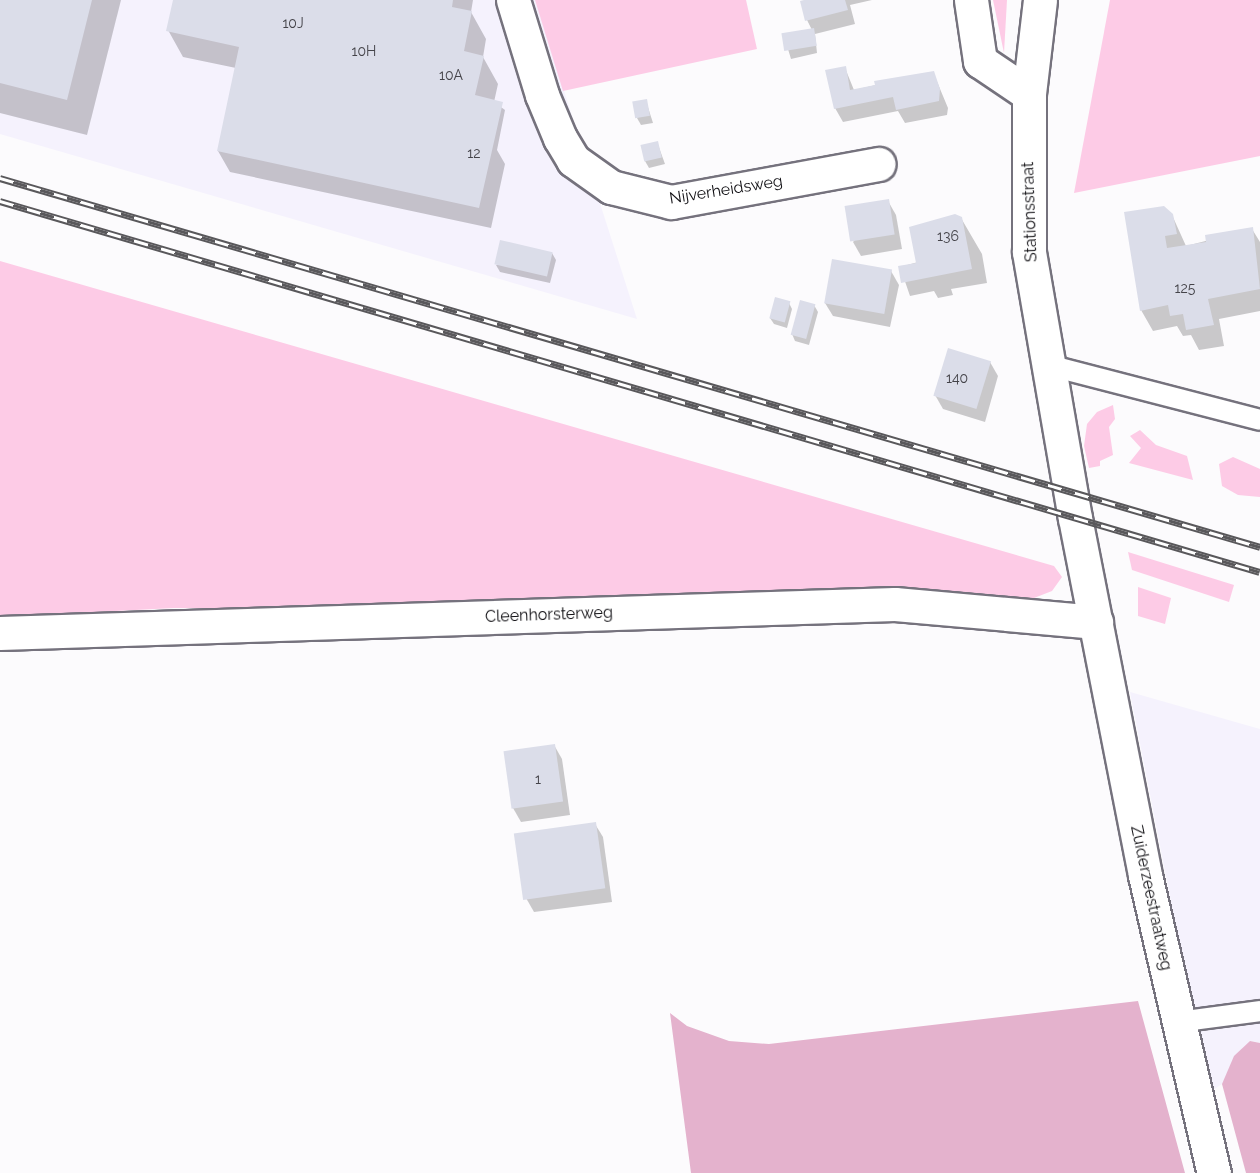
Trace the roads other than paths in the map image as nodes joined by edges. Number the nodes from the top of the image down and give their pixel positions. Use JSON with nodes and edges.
{"nodes":[{"id":1,"x":513,"y":0,"type":"edge"},
{"id":2,"x":971,"y":0,"type":"edge"},
{"id":3,"x":1040,"y":0,"type":"edge"},
{"id":4,"x":1029,"y":94,"type":"junction"},
{"id":5,"x":879,"y":164,"type":"dead end"},
{"id":6,"x":1048,"y":365,"type":"junction"},
{"id":7,"x":1260,"y":420,"type":"edge"},
{"id":8,"x":1096,"y":622,"type":"junction"},
{"id":9,"x":0,"y":633,"type":"edge"},
{"id":10,"x":1260,"y":1011,"type":"edge"},
{"id":11,"x":1177,"y":1022,"type":"junction"},
{"id":12,"x":1214,"y":1173,"type":"edge"}],
"edges":[{"from":1,"to":5,"type":"street","name":"Nijverheidsweg"},
{"from":2,"to":4,"type":"street"},
{"from":3,"to":4,"type":"street","name":"Stationsstraat"},
{"from":4,"to":6,"type":"street","name":"Stationsstraat"},
{"from":6,"to":7,"type":"lane"},
{"from":6,"to":8,"type":"street","name":"Stationsstraat"},
{"from":8,"to":9,"type":"street","name":"Cleenhorsterweg"},
{"from":8,"to":11,"type":"street","name":"Zuiderzeestraatweg"},
{"from":10,"to":11,"type":"lane"},
{"from":11,"to":12,"type":"street","name":"Zuiderzeestraatweg"}]}
